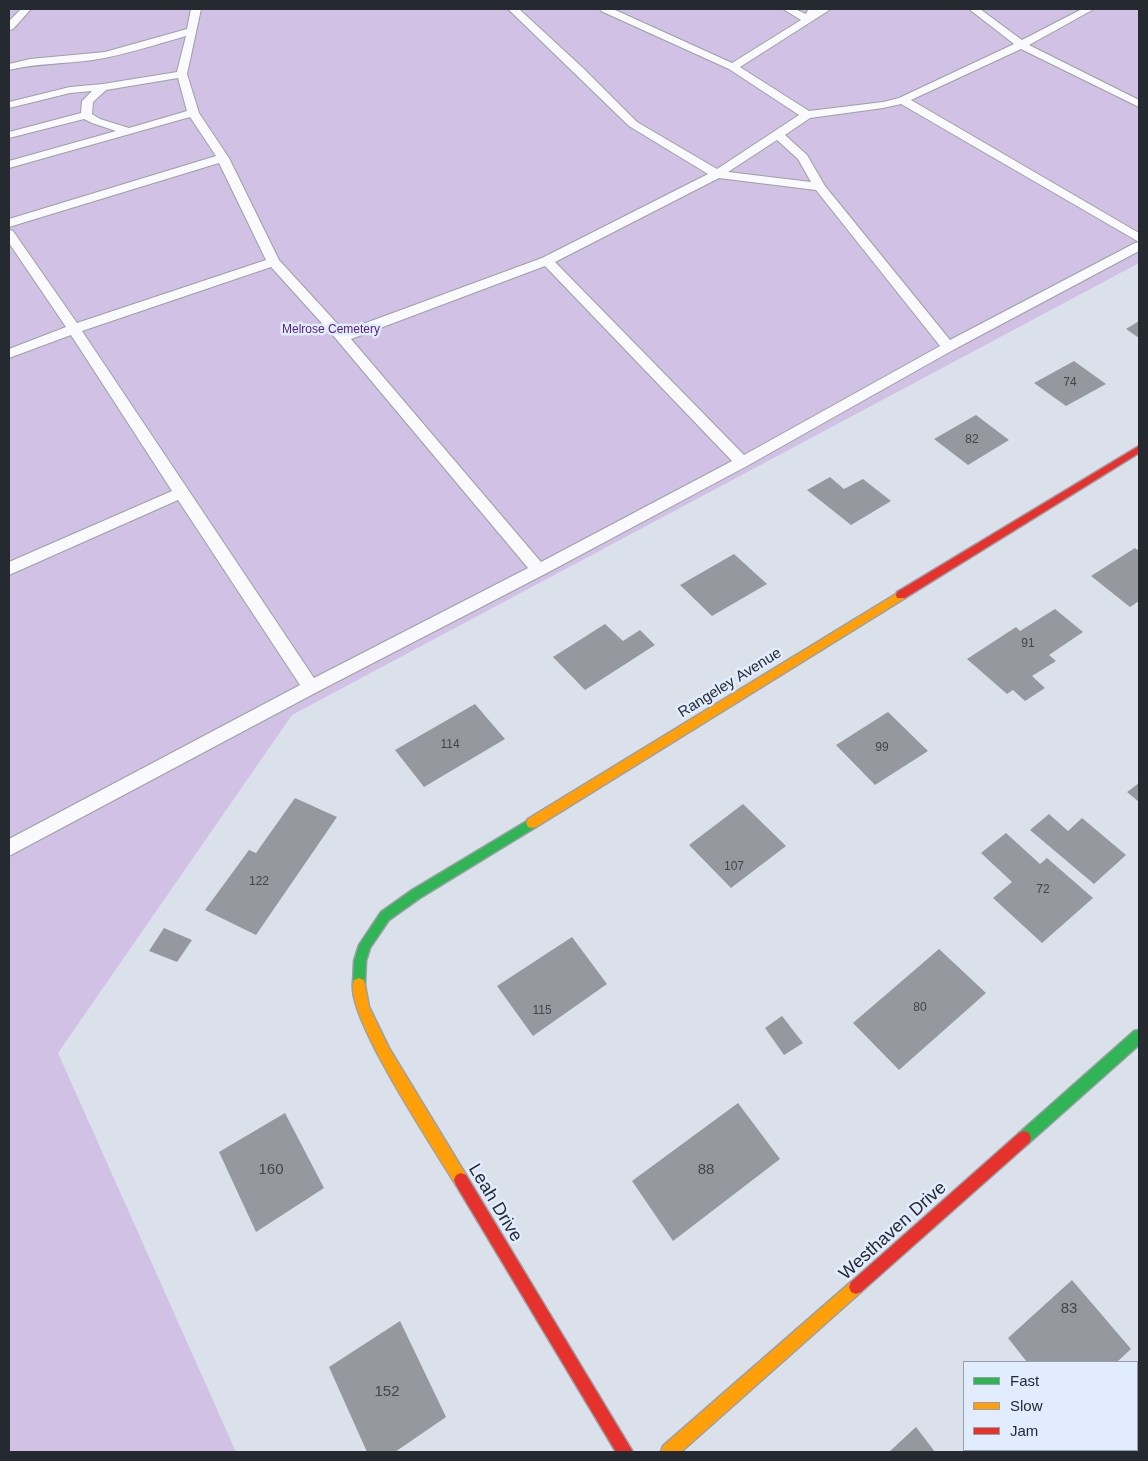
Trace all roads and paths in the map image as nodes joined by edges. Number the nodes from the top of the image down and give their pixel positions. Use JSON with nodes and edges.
{"nodes":[{"id":1,"x":26,"y":9,"type":"edge"},
{"id":2,"x":196,"y":9,"type":"edge"},
{"id":3,"x":513,"y":9,"type":"edge"},
{"id":4,"x":604,"y":9,"type":"edge"},
{"id":5,"x":788,"y":9,"type":"edge"},
{"id":6,"x":814,"y":9,"type":"edge"},
{"id":7,"x":826,"y":9,"type":"edge"},
{"id":8,"x":974,"y":9,"type":"edge"},
{"id":9,"x":1089,"y":9,"type":"edge"},
{"id":10,"x":809,"y":20,"type":"junction"},
{"id":11,"x":9,"y":26,"type":"edge"},
{"id":12,"x":192,"y":31,"type":"junction"},
{"id":13,"x":1021,"y":45,"type":"junction"},
{"id":14,"x":9,"y":57,"type":"edge"},
{"id":15,"x":28,"y":61,"type":"junction"},
{"id":16,"x":9,"y":67,"type":"edge"},
{"id":17,"x":733,"y":67,"type":"junction"},
{"id":18,"x":182,"y":74,"type":"junction"},
{"id":19,"x":103,"y":87,"type":"junction"},
{"id":20,"x":903,"y":100,"type":"junction"},
{"id":21,"x":1139,"y":104,"type":"edge"},
{"id":22,"x":9,"y":105,"type":"edge"},
{"id":23,"x":193,"y":113,"type":"junction"},
{"id":24,"x":86,"y":115,"type":"junction"},
{"id":25,"x":807,"y":115,"type":"junction"},
{"id":26,"x":128,"y":131,"type":"junction"},
{"id":27,"x":777,"y":134,"type":"junction"},
{"id":28,"x":9,"y":135,"type":"edge"},
{"id":29,"x":223,"y":158,"type":"junction"},
{"id":30,"x":9,"y":165,"type":"edge"},
{"id":31,"x":717,"y":174,"type":"junction"},
{"id":32,"x":820,"y":187,"type":"junction"},
{"id":33,"x":9,"y":224,"type":"edge"},
{"id":34,"x":9,"y":234,"type":"edge"},
{"id":35,"x":1139,"y":238,"type":"edge"},
{"id":36,"x":1139,"y":246,"type":"edge"},
{"id":37,"x":546,"y":261,"type":"junction"},
{"id":38,"x":273,"y":262,"type":"junction"},
{"id":39,"x":74,"y":329,"type":"junction"},
{"id":40,"x":342,"y":337,"type":"junction"},
{"id":41,"x":948,"y":347,"type":"junction"},
{"id":42,"x":9,"y":354,"type":"edge"},
{"id":43,"x":1139,"y":448,"type":"edge"},
{"id":44,"x":742,"y":462,"type":"junction"},
{"id":45,"x":181,"y":494,"type":"junction"},
{"id":46,"x":9,"y":569,"type":"edge"},
{"id":47,"x":539,"y":570,"type":"junction"},
{"id":48,"x":311,"y":687,"type":"junction"},
{"id":49,"x":9,"y":848,"type":"edge"},
{"id":50,"x":358,"y":964,"type":"joint"},
{"id":51,"x":1139,"y":1036,"type":"edge"},
{"id":52,"x":625,"y":1452,"type":"edge"},
{"id":53,"x":669,"y":1452,"type":"edge"}],
"edges":[{"from":1,"to":11,"type":"lane"},
{"from":2,"to":12,"type":"lane"},
{"from":3,"to":31,"type":"lane"},
{"from":4,"to":17,"type":"lane"},
{"from":5,"to":10,"type":"lane"},
{"from":6,"to":10,"type":"lane"},
{"from":7,"to":10,"type":"lane"},
{"from":8,"to":13,"type":"lane"},
{"from":9,"to":13,"type":"lane"},
{"from":10,"to":17,"type":"lane"},
{"from":12,"to":15,"type":"lane"},
{"from":12,"to":18,"type":"lane"},
{"from":13,"to":20,"type":"lane"},
{"from":13,"to":21,"type":"lane"},
{"from":14,"to":15,"type":"lane"},
{"from":15,"to":16,"type":"lane"},
{"from":17,"to":25,"type":"lane"},
{"from":18,"to":19,"type":"lane"},
{"from":18,"to":23,"type":"lane"},
{"from":19,"to":22,"type":"lane"},
{"from":19,"to":24,"type":"lane"},
{"from":20,"to":25,"type":"lane"},
{"from":20,"to":35,"type":"lane"},
{"from":23,"to":26,"type":"lane"},
{"from":23,"to":29,"type":"lane"},
{"from":24,"to":26,"type":"lane"},
{"from":24,"to":28,"type":"lane"},
{"from":25,"to":27,"type":"lane"},
{"from":26,"to":30,"type":"lane"},
{"from":27,"to":31,"type":"lane"},
{"from":27,"to":32,"type":"lane"},
{"from":29,"to":33,"type":"lane"},
{"from":29,"to":38,"type":"lane"},
{"from":31,"to":32,"type":"lane"},
{"from":31,"to":37,"type":"lane"},
{"from":32,"to":41,"type":"lane"},
{"from":34,"to":39,"type":"lane"},
{"from":36,"to":41,"type":"lane"},
{"from":37,"to":40,"type":"lane"},
{"from":37,"to":44,"type":"lane"},
{"from":38,"to":39,"type":"lane"},
{"from":38,"to":40,"type":"lane"},
{"from":39,"to":42,"type":"lane"},
{"from":39,"to":45,"type":"lane"},
{"from":40,"to":47,"type":"lane"},
{"from":41,"to":44,"type":"lane"},
{"from":43,"to":50,"type":"street","name":"Rangeley Avenue"},
{"from":44,"to":47,"type":"lane"},
{"from":45,"to":46,"type":"lane"},
{"from":45,"to":48,"type":"lane"},
{"from":47,"to":48,"type":"lane"},
{"from":48,"to":49,"type":"lane"},
{"from":50,"to":52,"type":"street","name":"Leah Drive"},
{"from":51,"to":53,"type":"street","name":"Westhaven Drive"}]}
